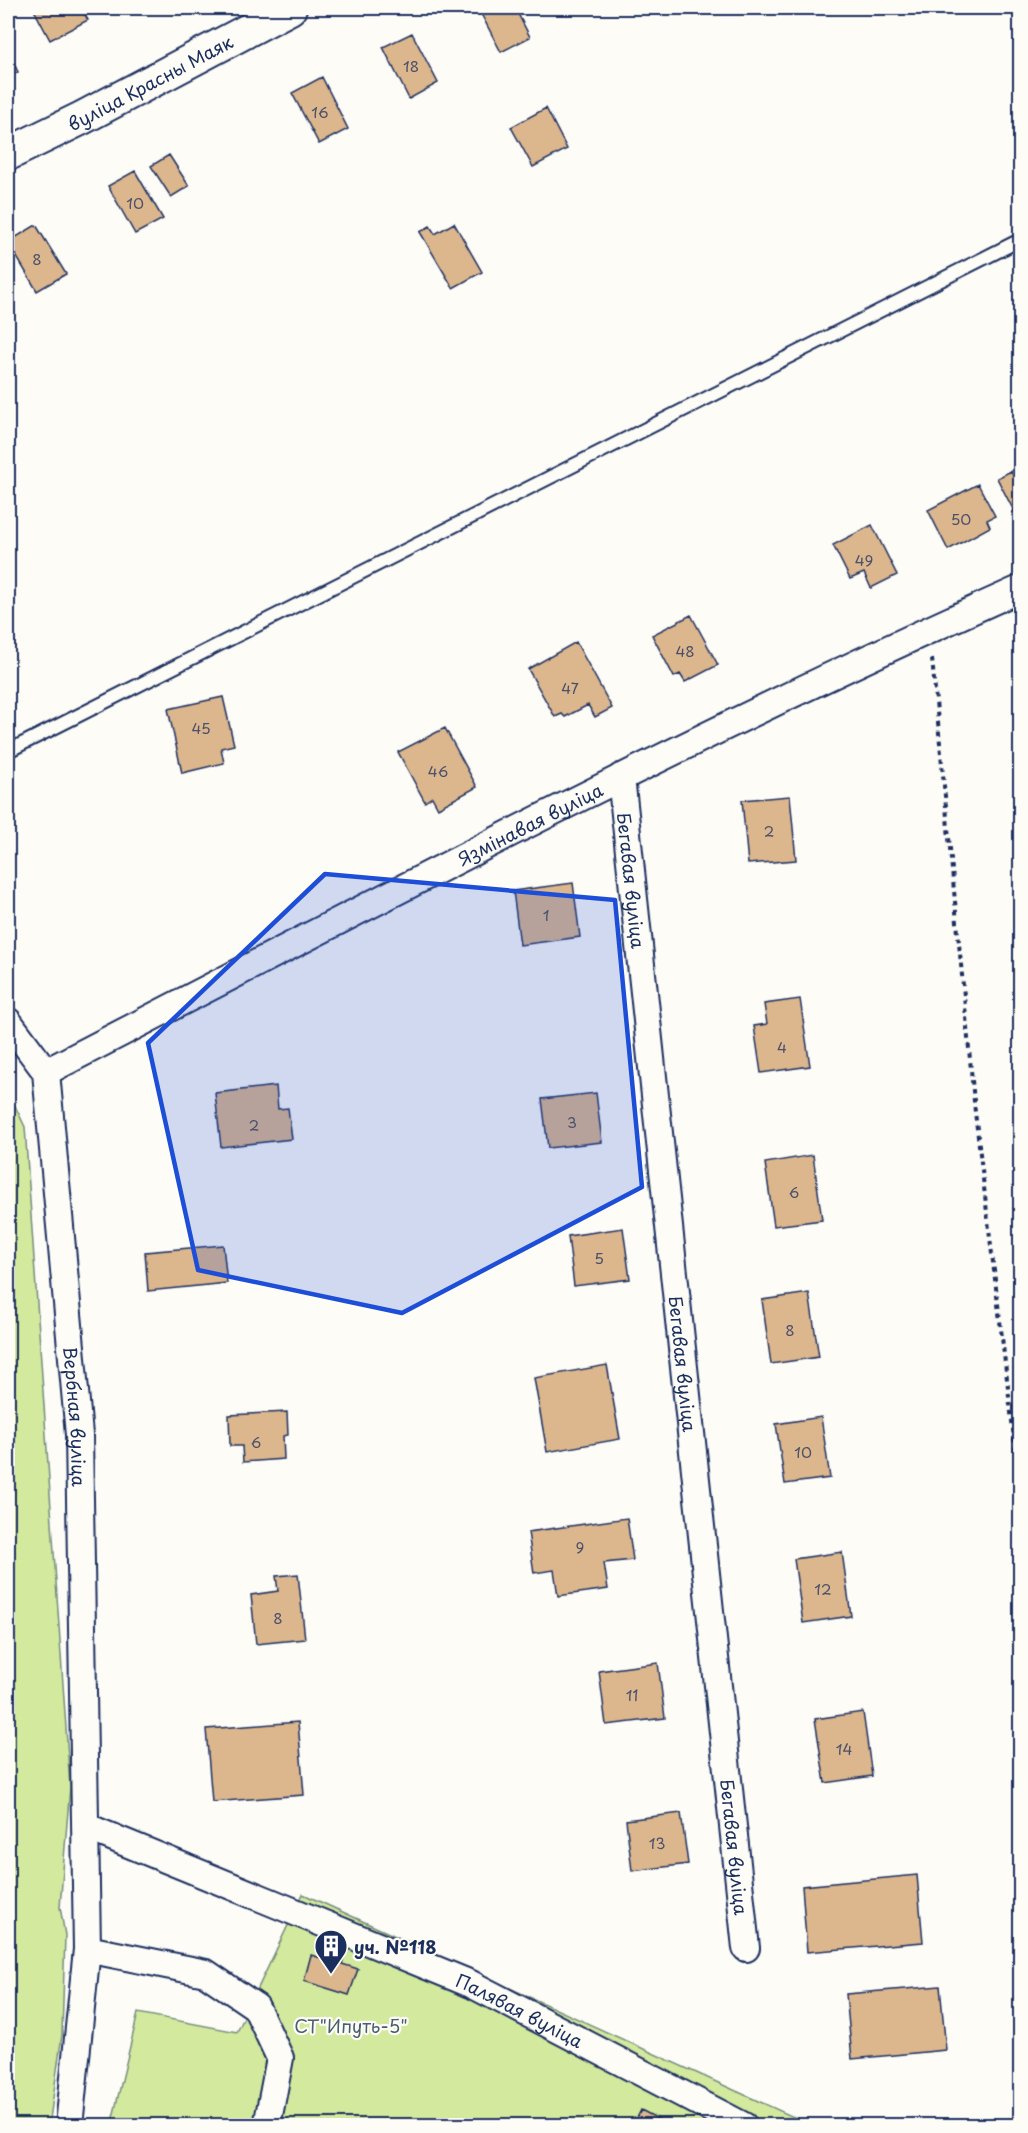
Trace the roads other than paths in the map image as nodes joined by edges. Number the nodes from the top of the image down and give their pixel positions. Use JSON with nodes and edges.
{"nodes":[{"id":1,"x":290,"y":8,"type":"edge"},
{"id":2,"x":8,"y":154,"type":"edge"},
{"id":3,"x":1020,"y":240,"type":"edge"},
{"id":4,"x":1020,"y":589,"type":"edge"},
{"id":5,"x":8,"y":751,"type":"edge"},
{"id":6,"x":621,"y":777,"type":"junction"},
{"id":7,"x":8,"y":1021,"type":"edge"},
{"id":8,"x":46,"y":1072,"type":"junction"},
{"id":9,"x":87,"y":1827,"type":"junction"},
{"id":10,"x":746,"y":1948,"type":"dead end"},
{"id":11,"x":87,"y":1949,"type":"junction"},
{"id":12,"x":69,"y":2126,"type":"edge"},
{"id":13,"x":267,"y":2126,"type":"edge"},
{"id":14,"x":744,"y":2126,"type":"edge"}],
"edges":[{"from":1,"to":2,"type":"street","name":"вуліца Красны Маяк"},
{"from":3,"to":5,"type":"lane"},
{"from":4,"to":6,"type":"street","name":"Язмінавая вуліца"},
{"from":6,"to":8,"type":"street","name":"Язмінавая вуліца"},
{"from":6,"to":10,"type":"street","name":"Бегавая вуліца"},
{"from":7,"to":8,"type":"street"},
{"from":8,"to":9,"type":"street","name":"Вербная вуліца"},
{"from":9,"to":11,"type":"street","name":"Вербная вуліца"},
{"from":9,"to":14,"type":"street","name":"Палявая вуліца"},
{"from":11,"to":12,"type":"street","name":"Вербная вуліца"},
{"from":11,"to":13,"type":"street"}]}
